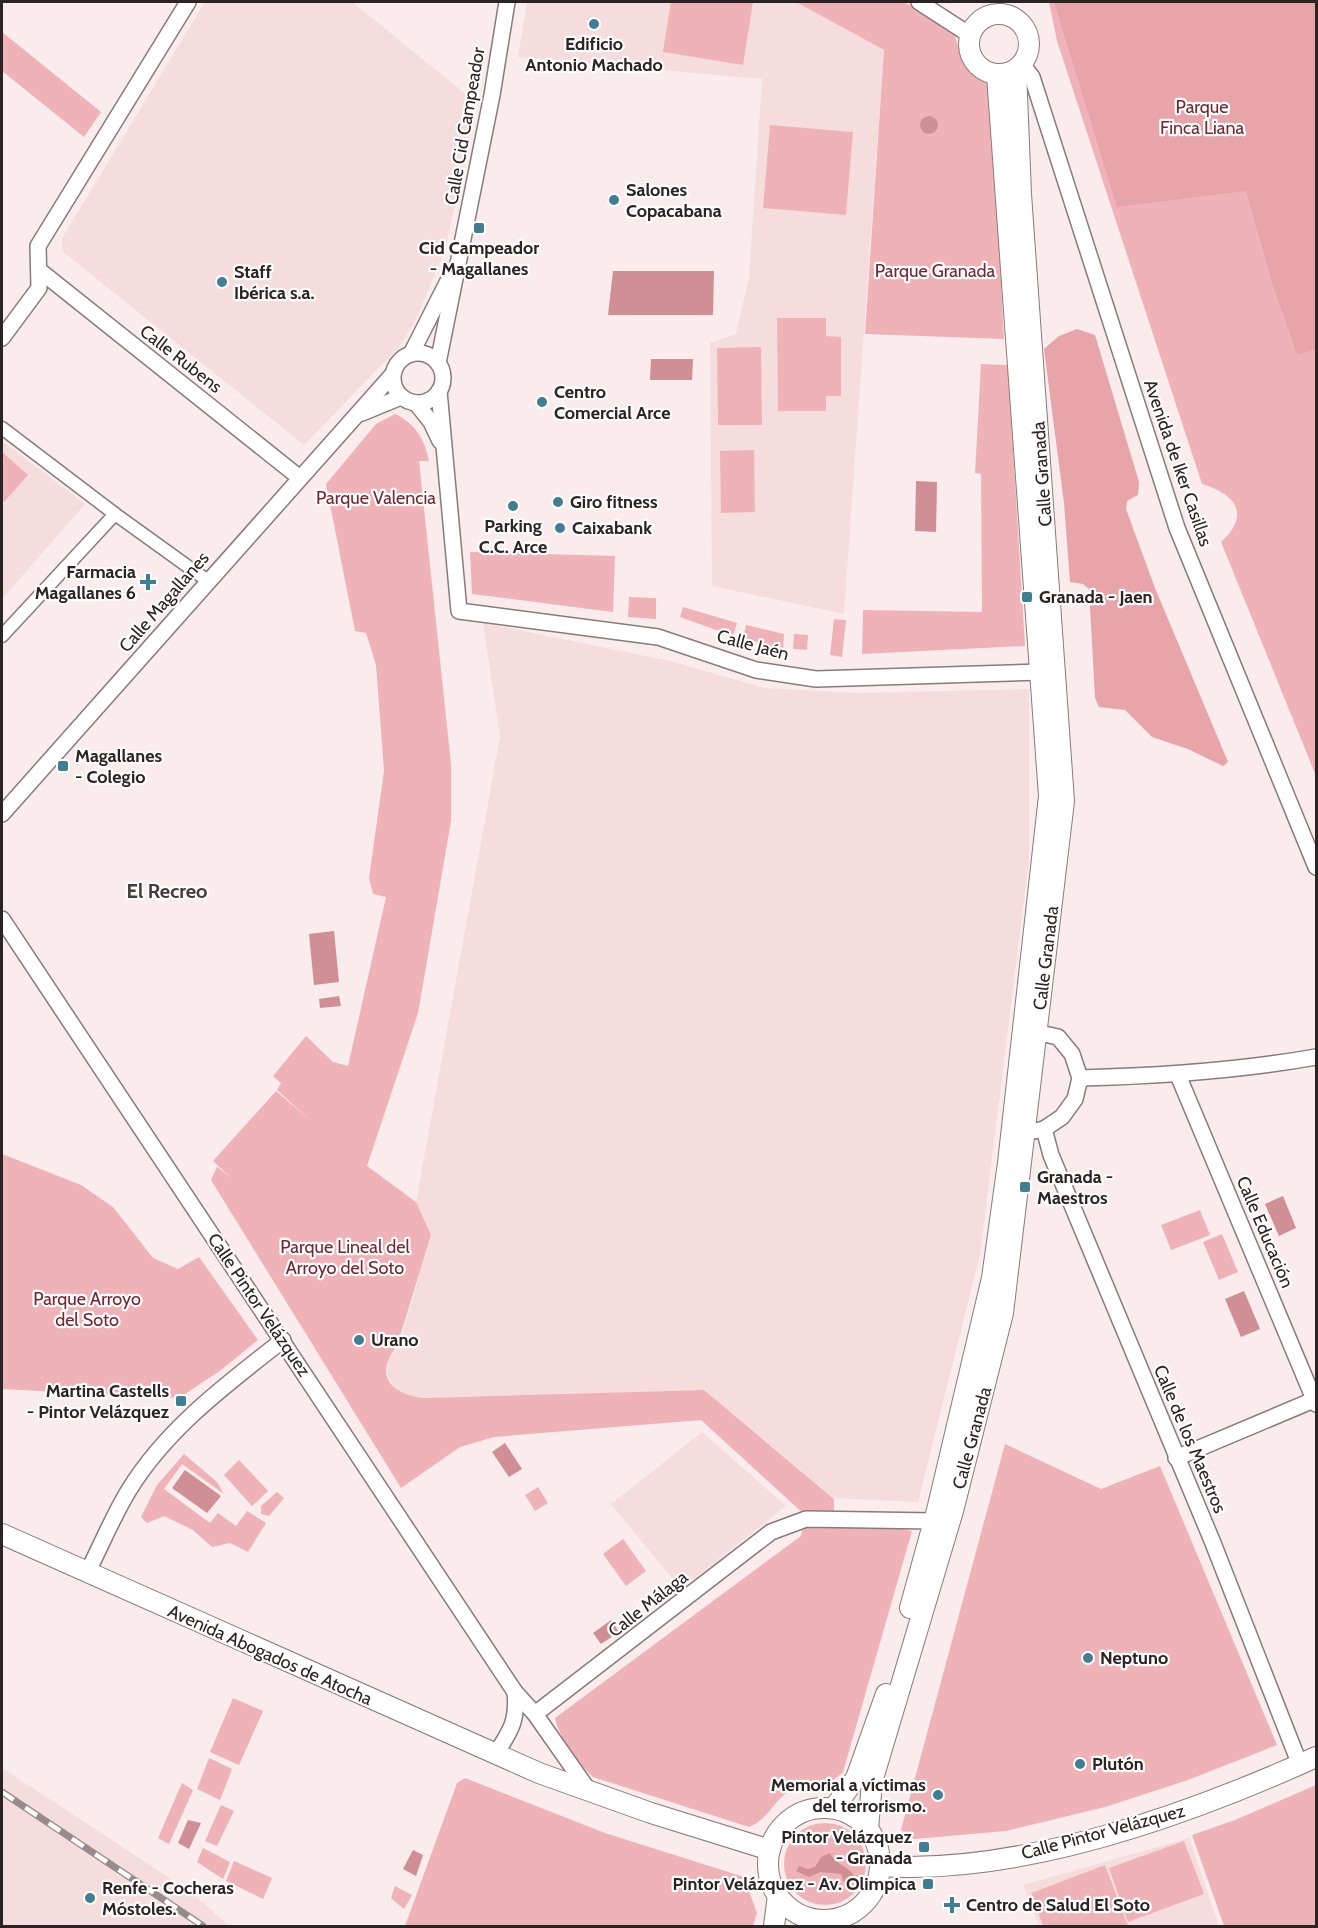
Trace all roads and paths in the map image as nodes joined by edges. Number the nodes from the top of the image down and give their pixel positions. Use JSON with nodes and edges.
{"nodes":[{"id":1,"x":188,"y":2,"type":"edge"},
{"id":2,"x":507,"y":2,"type":"edge"},
{"id":3,"x":919,"y":2,"type":"edge"},
{"id":4,"x":1002,"y":8,"type":"edge"},
{"id":5,"x":970,"y":35,"type":"junction"},
{"id":6,"x":1019,"y":67,"type":"junction"},
{"id":7,"x":997,"y":75,"type":"junction"},
{"id":8,"x":460,"y":258,"type":"junction"},
{"id":9,"x":39,"y":270,"type":"junction"},
{"id":10,"x":2,"y":338,"type":"edge"},
{"id":11,"x":411,"y":354,"type":"junction"},
{"id":12,"x":438,"y":363,"type":"junction"},
{"id":13,"x":393,"y":374,"type":"junction"},
{"id":14,"x":439,"y":391,"type":"junction"},
{"id":15,"x":401,"y":397,"type":"junction"},
{"id":16,"x":416,"y":403,"type":"junction"},
{"id":17,"x":356,"y":416,"type":"junction"},
{"id":18,"x":2,"y":428,"type":"edge"},
{"id":19,"x":444,"y":451,"type":"junction"},
{"id":20,"x":300,"y":478,"type":"junction"},
{"id":21,"x":116,"y":514,"type":"junction"},
{"id":22,"x":208,"y":581,"type":"junction"},
{"id":23,"x":2,"y":636,"type":"edge"},
{"id":24,"x":1041,"y":672,"type":"junction"},
{"id":25,"x":2,"y":814,"type":"edge"},
{"id":26,"x":1317,"y":867,"type":"edge"},
{"id":27,"x":2,"y":919,"type":"edge"},
{"id":28,"x":1031,"y":1031,"type":"junction"},
{"id":29,"x":1317,"y":1057,"type":"edge"},
{"id":30,"x":1178,"y":1075,"type":"junction"},
{"id":31,"x":1080,"y":1078,"type":"junction"},
{"id":32,"x":1035,"y":1131,"type":"junction"},
{"id":33,"x":283,"y":1340,"type":"junction"},
{"id":34,"x":1316,"y":1401,"type":"edge"},
{"id":35,"x":1176,"y":1458,"type":"junction"},
{"id":36,"x":934,"y":1521,"type":"junction"},
{"id":37,"x":2,"y":1534,"type":"edge"},
{"id":38,"x":87,"y":1573,"type":"junction"},
{"id":39,"x":515,"y":1692,"type":"junction"},
{"id":40,"x":535,"y":1714,"type":"junction"},
{"id":41,"x":495,"y":1755,"type":"junction"},
{"id":42,"x":1308,"y":1761,"type":"edge"},
{"id":43,"x":589,"y":1791,"type":"junction"},
{"id":44,"x":834,"y":1808,"type":"junction"},
{"id":45,"x":868,"y":1828,"type":"junction"},
{"id":46,"x":770,"y":1850,"type":"junction"},
{"id":47,"x":881,"y":1866,"type":"junction"},
{"id":48,"x":778,"y":1895,"type":"junction"},
{"id":49,"x":804,"y":1922,"type":"edge"},
{"id":50,"x":835,"y":1923,"type":"edge"},
{"id":51,"x":774,"y":1926,"type":"edge"}],
"edges":[{"from":1,"to":9,"type":"street"},
{"from":2,"to":8,"type":"street","name":"Calle Cid Campeador"},
{"from":3,"to":5,"type":"street"},
{"from":4,"to":5,"type":"street"},
{"from":4,"to":6,"type":"street"},
{"from":5,"to":7,"type":"street"},
{"from":6,"to":7,"type":"street"},
{"from":6,"to":26,"type":"street","name":"Avenida de Iker Casillas"},
{"from":6,"to":28,"type":"street","name":"Calle Granada"},
{"from":7,"to":24,"type":"street","name":"Calle Granada"},
{"from":8,"to":11,"type":"street","name":"Calle Cid Campeador"},
{"from":8,"to":12,"type":"street","name":"Calle Cid Campeador"},
{"from":9,"to":10,"type":"street"},
{"from":9,"to":20,"type":"street","name":"Calle Rubens"},
{"from":11,"to":12,"type":"street"},
{"from":11,"to":13,"type":"street"},
{"from":12,"to":14,"type":"street"},
{"from":13,"to":15,"type":"street"},
{"from":13,"to":17,"type":"street","name":"Calle Magallanes"},
{"from":14,"to":16,"type":"street"},
{"from":14,"to":19,"type":"street"},
{"from":15,"to":16,"type":"street"},
{"from":15,"to":17,"type":"street","name":"Calle Magallanes"},
{"from":16,"to":19,"type":"street"},
{"from":17,"to":20,"type":"street","name":"Calle Magallanes"},
{"from":18,"to":21,"type":"street"},
{"from":19,"to":24,"type":"street","name":"Calle Jaén"},
{"from":20,"to":22,"type":"street","name":"Calle Magallanes"},
{"from":21,"to":22,"type":"street"},
{"from":21,"to":23,"type":"street"},
{"from":22,"to":25,"type":"street","name":"Calle Magallanes"},
{"from":24,"to":28,"type":"street","name":"Calle Granada"},
{"from":27,"to":33,"type":"street","name":"Calle Pintor Velázquez"},
{"from":28,"to":31,"type":"street"},
{"from":28,"to":32,"type":"street","name":"Calle Granada"},
{"from":28,"to":36,"type":"street","name":"Calle Granada"},
{"from":29,"to":30,"type":"street"},
{"from":30,"to":31,"type":"street"},
{"from":30,"to":34,"type":"street","name":"Calle Educación"},
{"from":31,"to":32,"type":"street"},
{"from":32,"to":35,"type":"street","name":"Calle de los Maestros"},
{"from":32,"to":45,"type":"street","name":"Calle Granada"},
{"from":33,"to":38,"type":"street"},
{"from":33,"to":39,"type":"street","name":"Calle Pintor Velázquez"},
{"from":34,"to":35,"type":"street"},
{"from":35,"to":42,"type":"street","name":"Calle de los Maestros"},
{"from":36,"to":40,"type":"street","name":"Calle Málaga"},
{"from":36,"to":44,"type":"street","name":"Calle Granada"},
{"from":37,"to":38,"type":"street","name":"Avenida Abogados de Atocha"},
{"from":38,"to":41,"type":"street","name":"Avenida Abogados de Atocha"},
{"from":39,"to":40,"type":"street","name":"Calle Pintor Velázquez"},
{"from":39,"to":41,"type":"street"},
{"from":40,"to":43,"type":"street","name":"Calle Pintor Velázquez"},
{"from":41,"to":43,"type":"street","name":"Avenida Abogados de Atocha"},
{"from":42,"to":47,"type":"street","name":"Calle Pintor Velázquez"},
{"from":43,"to":46,"type":"street"},
{"from":44,"to":45,"type":"street"},
{"from":44,"to":46,"type":"street"},
{"from":45,"to":47,"type":"street"},
{"from":46,"to":48,"type":"street"},
{"from":47,"to":50,"type":"street"},
{"from":48,"to":49,"type":"street"},
{"from":48,"to":51,"type":"street"},
{"from":49,"to":50,"type":"street"}]}
